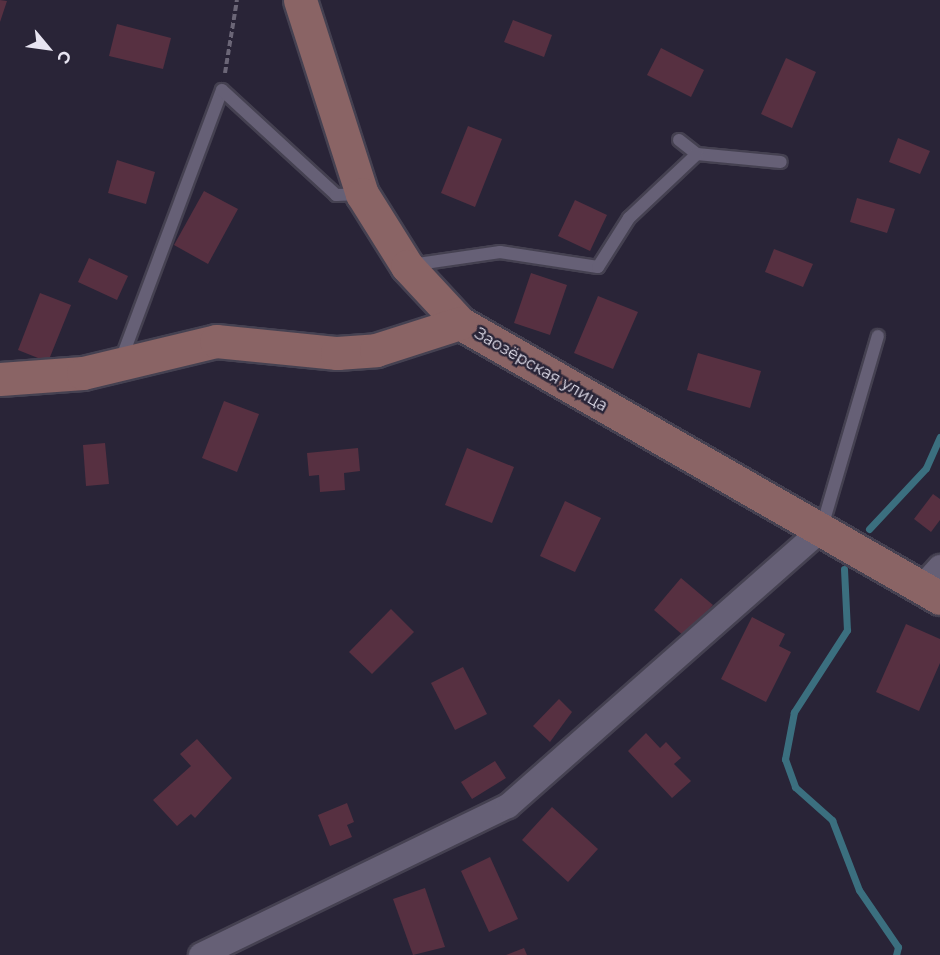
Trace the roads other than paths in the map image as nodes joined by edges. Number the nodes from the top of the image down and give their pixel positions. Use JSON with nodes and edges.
{"nodes":[{"id":1,"x":300,"y":0,"type":"edge"},
{"id":2,"x":679,"y":140,"type":"dead end"},
{"id":3,"x":697,"y":154,"type":"junction"},
{"id":4,"x":781,"y":162,"type":"dead end"},
{"id":5,"x":362,"y":194,"type":"junction"},
{"id":6,"x":407,"y":266,"type":"junction"},
{"id":7,"x":460,"y":323,"type":"junction"},
{"id":8,"x":878,"y":336,"type":"dead end"},
{"id":9,"x":121,"y":360,"type":"junction"},
{"id":10,"x":0,"y":379,"type":"edge"},
{"id":11,"x":821,"y":530,"type":"junction"},
{"id":12,"x":934,"y":584,"type":"edge"},
{"id":13,"x":201,"y":955,"type":"edge"}],
"edges":[{"from":1,"to":5,"type":"street","name":"Заозёрская улица"},
{"from":2,"to":3,"type":"lane"},
{"from":3,"to":4,"type":"lane"},
{"from":3,"to":6,"type":"lane"},
{"from":5,"to":6,"type":"street","name":"Заозёрская улица"},
{"from":5,"to":9,"type":"lane"},
{"from":6,"to":7,"type":"street","name":"Заозёрская улица"},
{"from":7,"to":9,"type":"street"},
{"from":7,"to":11,"type":"street","name":"Заозёрская улица"},
{"from":8,"to":11,"type":"lane"},
{"from":9,"to":10,"type":"street"},
{"from":11,"to":12,"type":"street","name":"Заозёрская улица"},
{"from":11,"to":13,"type":"street"}]}
